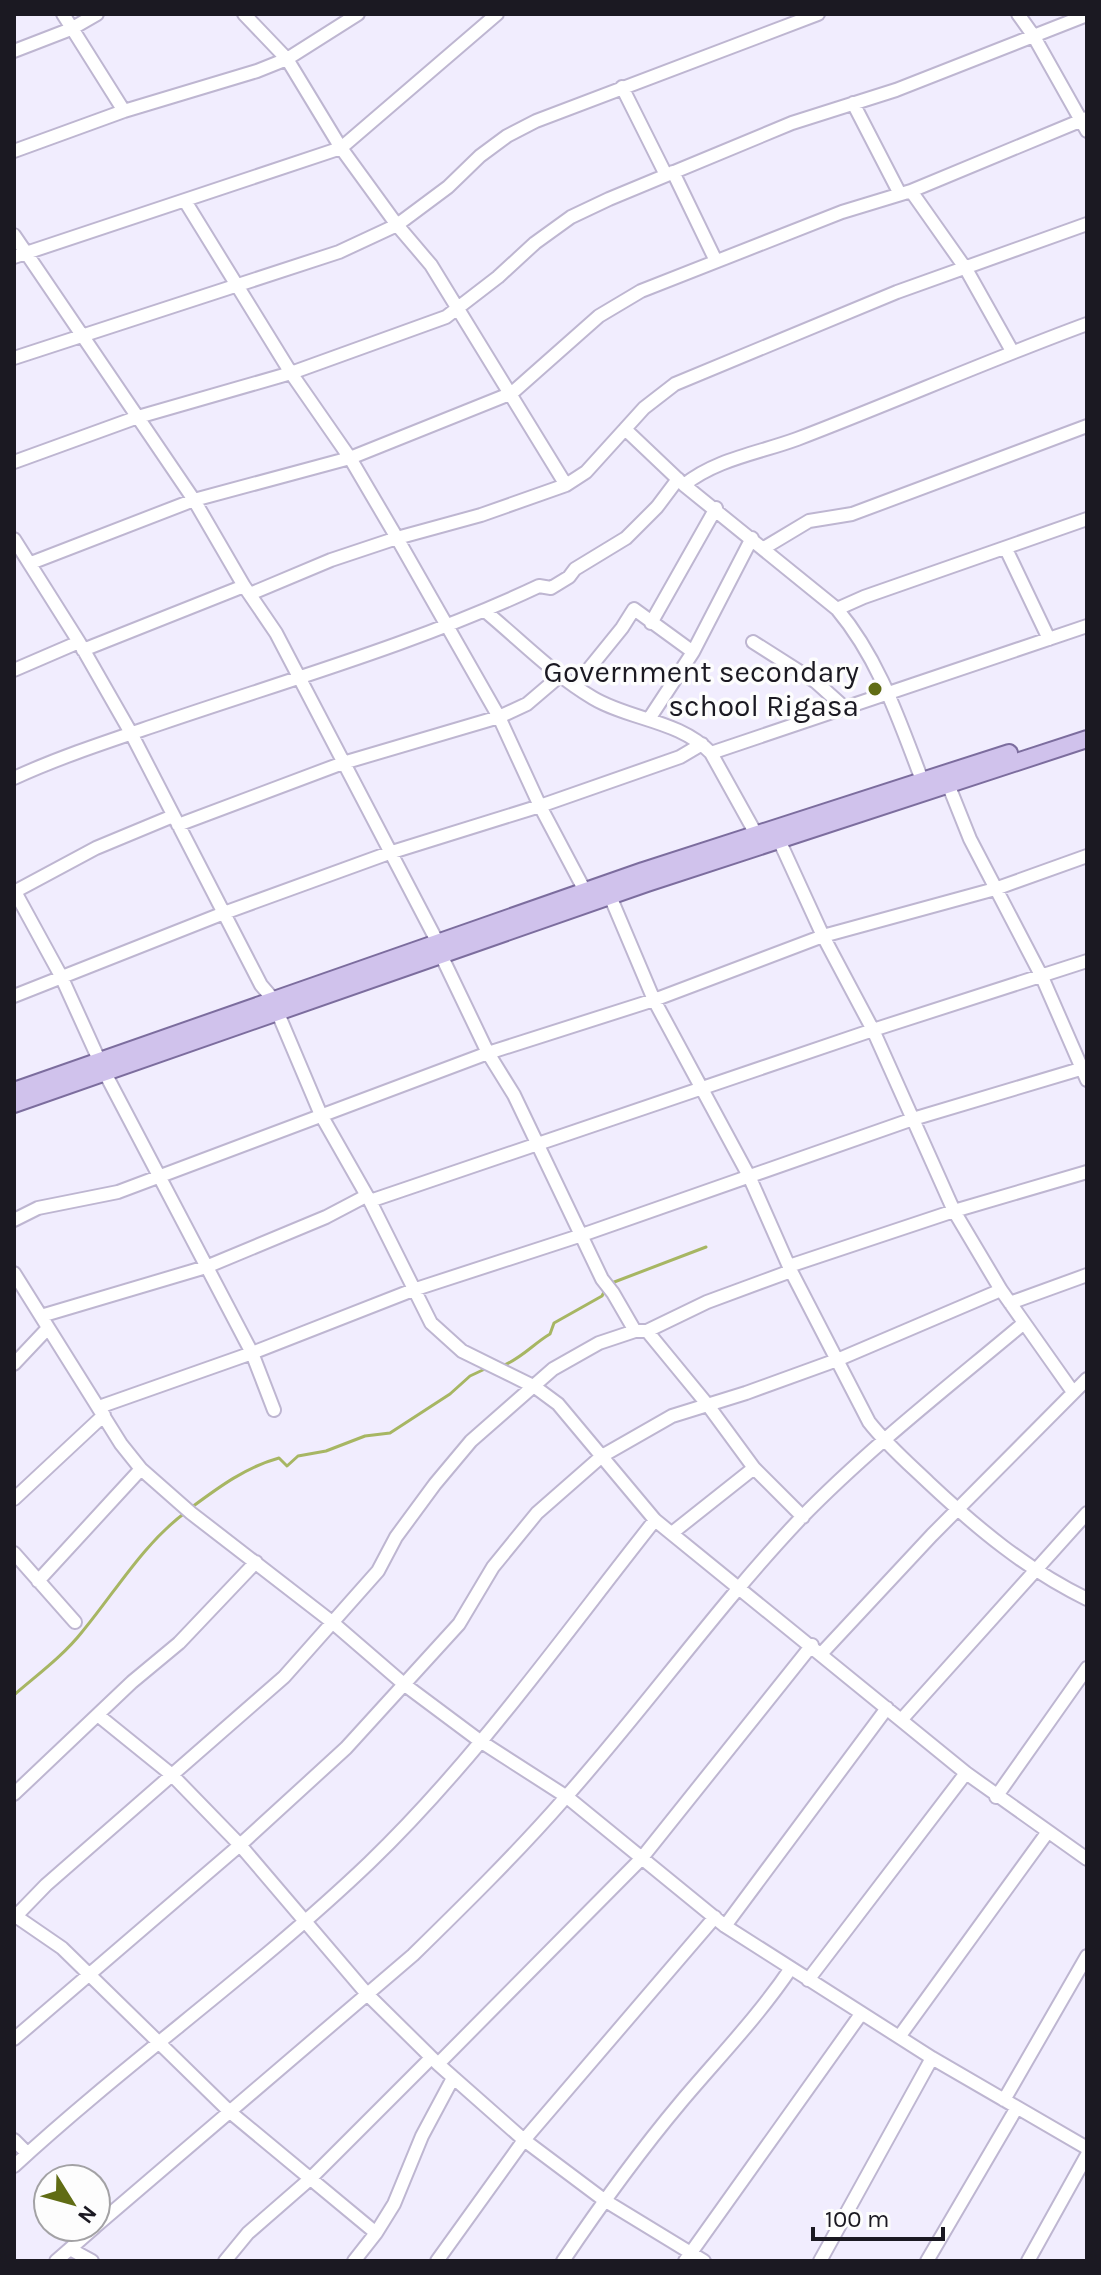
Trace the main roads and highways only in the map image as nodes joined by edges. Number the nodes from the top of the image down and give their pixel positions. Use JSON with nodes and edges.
{"nodes":[{"id":1,"x":1087,"y":728,"type":"edge"},
{"id":2,"x":1087,"y":739,"type":"edge"},
{"id":3,"x":440,"y":949,"type":"junction"},
{"id":4,"x":103,"y":1067,"type":"junction"},
{"id":5,"x":14,"y":1091,"type":"edge"},
{"id":6,"x":14,"y":1104,"type":"edge"}],
"edges":[{"from":1,"to":3,"type":"main road"},
{"from":2,"to":3,"type":"main road"},
{"from":3,"to":4,"type":"main road"},
{"from":4,"to":5,"type":"main road"},
{"from":4,"to":6,"type":"main road"}]}
